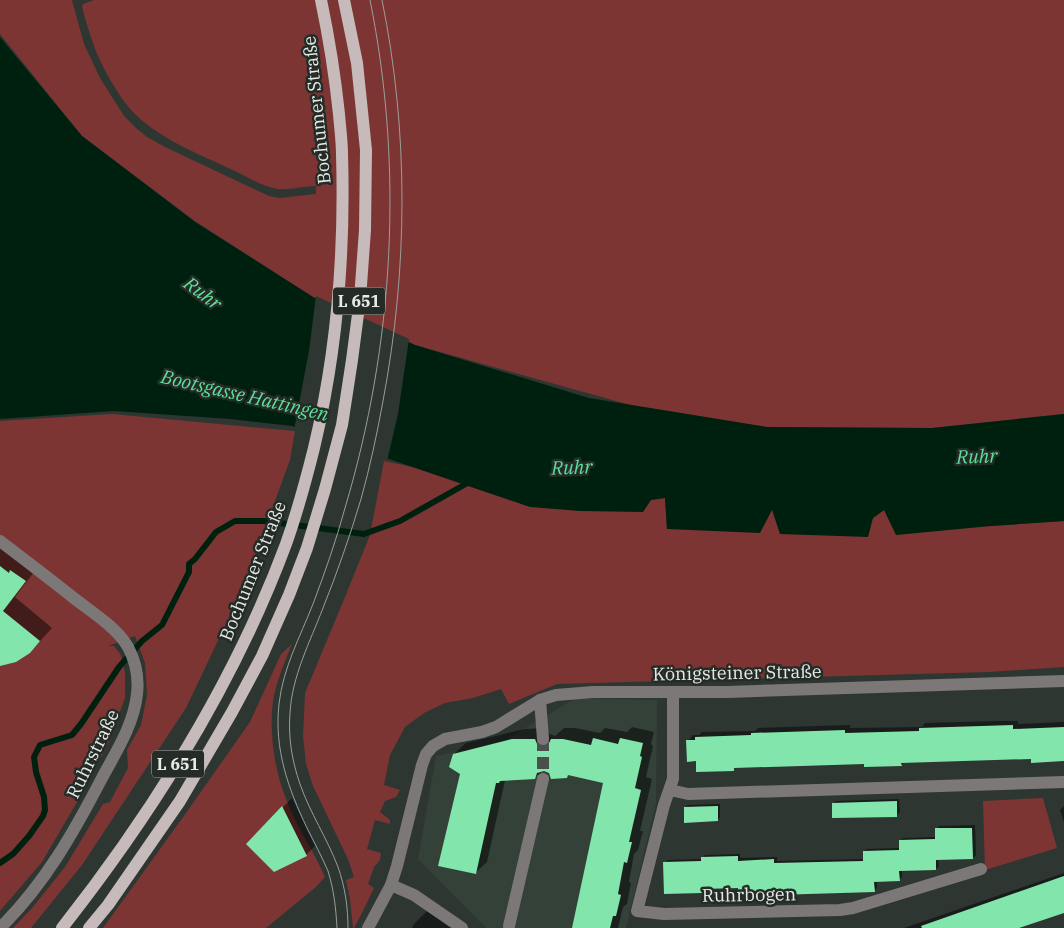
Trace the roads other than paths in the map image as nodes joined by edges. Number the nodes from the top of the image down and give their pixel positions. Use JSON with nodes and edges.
{"nodes":[{"id":1,"x":321,"y":0,"type":"edge"},
{"id":2,"x":344,"y":0,"type":"edge"},
{"id":3,"x":0,"y":541,"type":"edge"},
{"id":4,"x":1064,"y":681,"type":"edge"},
{"id":5,"x":674,"y":692,"type":"junction"},
{"id":6,"x":540,"y":700,"type":"junction"},
{"id":7,"x":543,"y":739,"type":"tunnel mouth"},
{"id":8,"x":543,"y":779,"type":"tunnel mouth"},
{"id":9,"x":1064,"y":782,"type":"edge"},
{"id":10,"x":670,"y":790,"type":"junction"},
{"id":11,"x":981,"y":869,"type":"dead end"},
{"id":12,"x":391,"y":885,"type":"junction"},
{"id":13,"x":509,"y":926,"type":"dead end"},
{"id":14,"x":0,"y":928,"type":"edge"},
{"id":15,"x":62,"y":928,"type":"edge"},
{"id":16,"x":89,"y":928,"type":"edge"},
{"id":17,"x":368,"y":928,"type":"edge"},
{"id":18,"x":462,"y":928,"type":"edge"}],
"edges":[{"from":1,"to":15,"type":"main road","name":"Bochumer Straße","number":"L 651"},
{"from":2,"to":16,"type":"main road","number":"L 651"},
{"from":3,"to":14,"type":"street","name":"Ruhrstraße"},
{"from":4,"to":5,"type":"street","name":"Königsteiner Straße"},
{"from":5,"to":6,"type":"street","name":"Königsteiner Straße"},
{"from":5,"to":10,"type":"street","name":"Ruhrbogen"},
{"from":6,"to":7,"type":"street"},
{"from":6,"to":12,"type":"street","name":"Königsteiner Straße"},
{"from":8,"to":13,"type":"street"},
{"from":9,"to":10,"type":"street"},
{"from":10,"to":11,"type":"street","name":"Ruhrbogen"},
{"from":12,"to":17,"type":"street"},
{"from":12,"to":18,"type":"street"}]}
